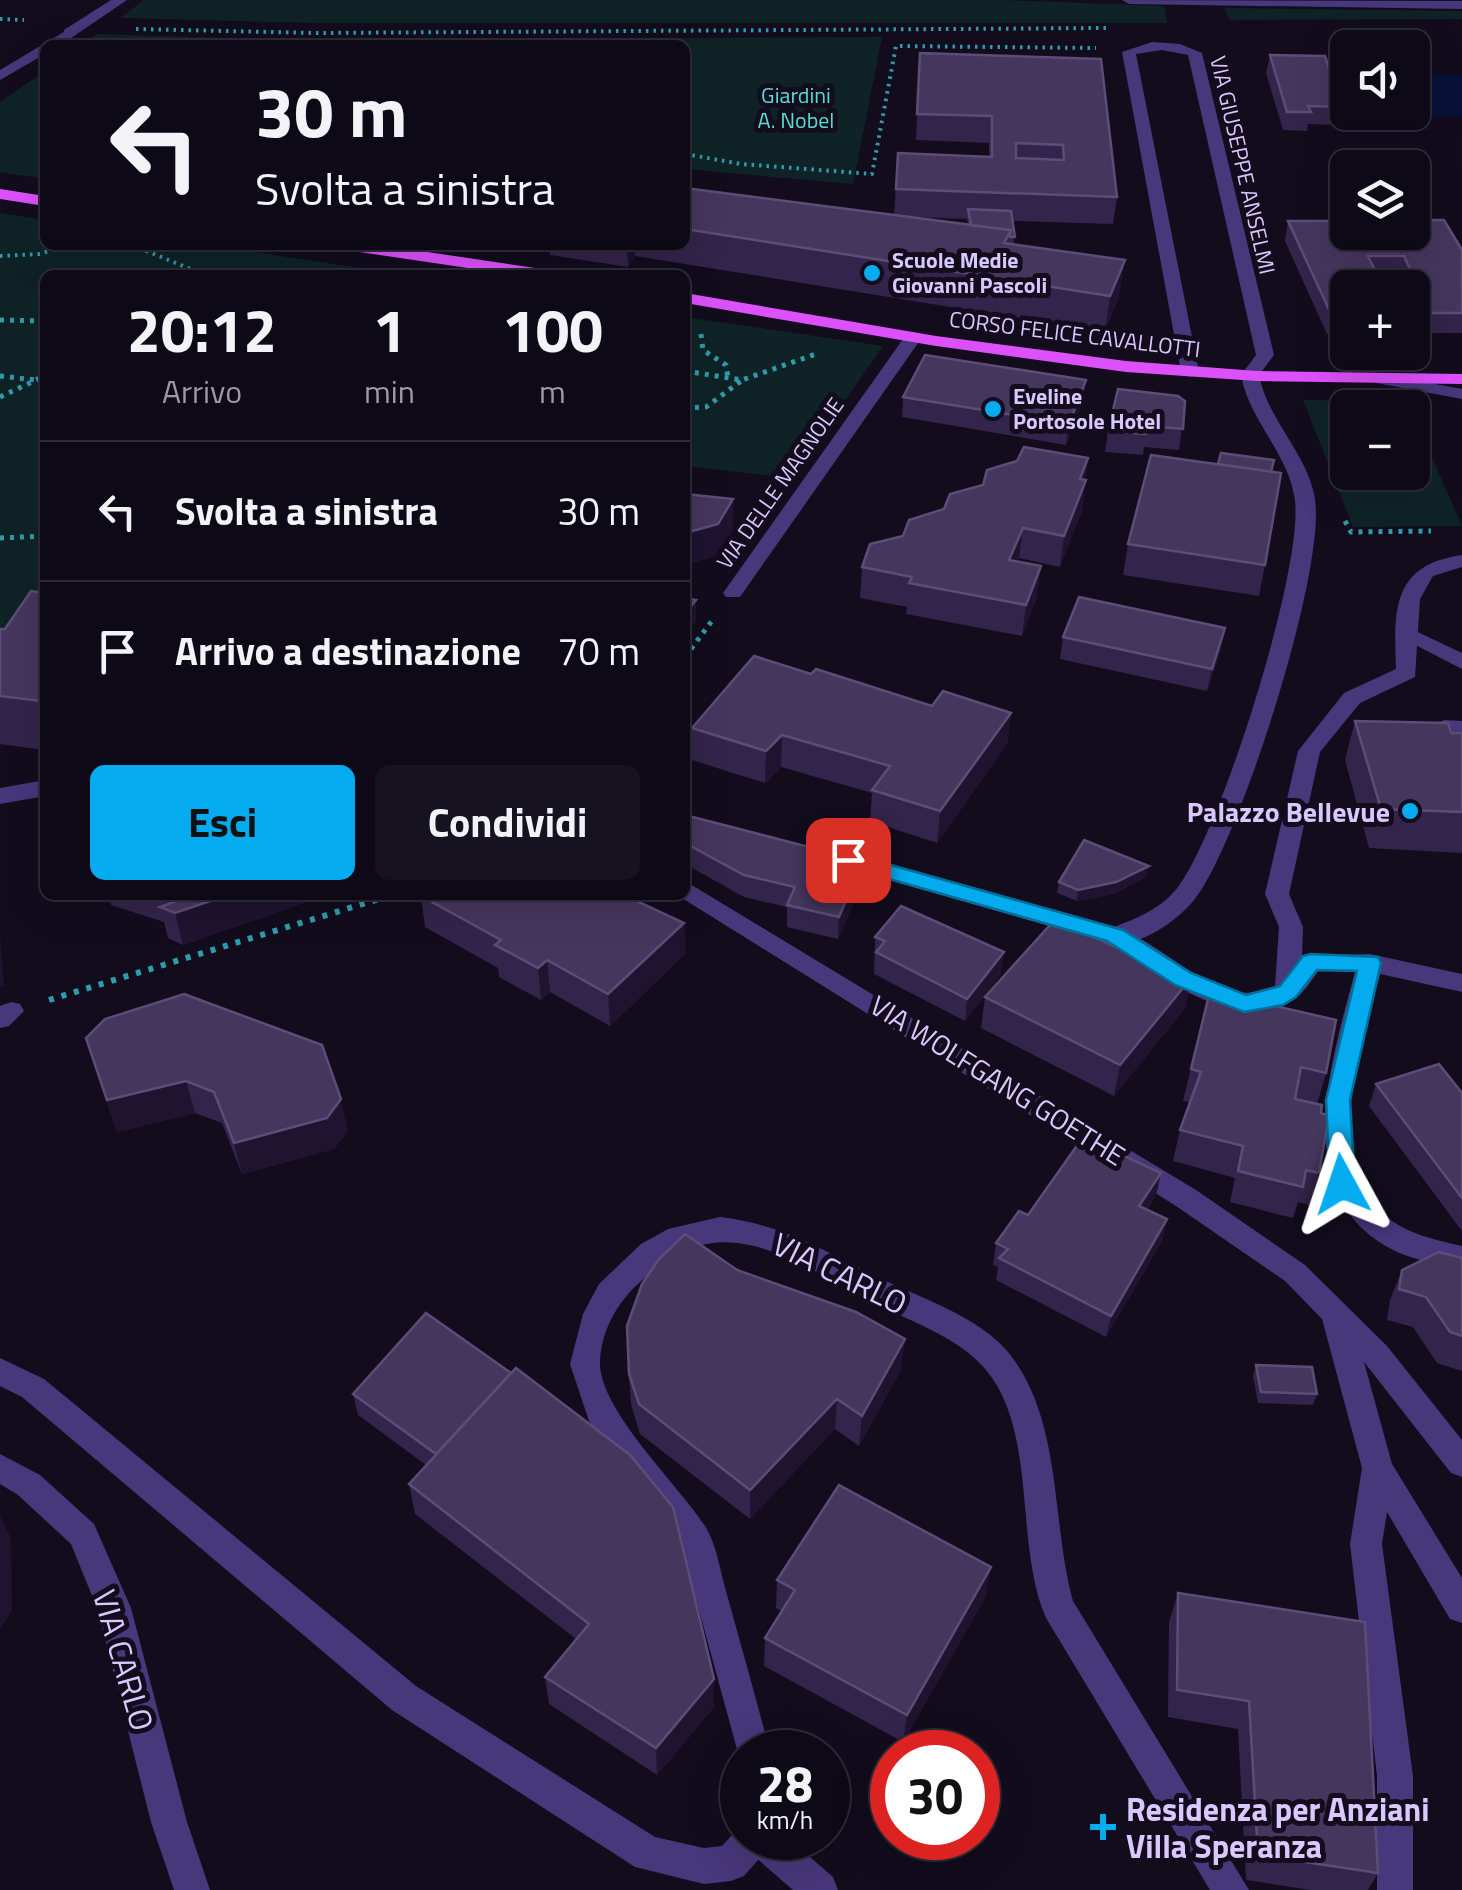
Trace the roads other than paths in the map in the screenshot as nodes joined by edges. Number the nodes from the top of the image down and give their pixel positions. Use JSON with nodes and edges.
{"nodes":[{"id":1,"x":120,"y":0,"type":"edge"},
{"id":2,"x":1129,"y":0,"type":"edge"},
{"id":3,"x":1462,"y":5,"type":"edge"},
{"id":4,"x":56,"y":40,"type":"edge"},
{"id":5,"x":40,"y":50,"type":"edge"},
{"id":6,"x":0,"y":76,"type":"edge"},
{"id":7,"x":0,"y":194,"type":"edge"},
{"id":8,"x":40,"y":200,"type":"edge"},
{"id":9,"x":380,"y":250,"type":"edge"},
{"id":10,"x":516,"y":270,"type":"edge"},
{"id":11,"x":690,"y":299,"type":"edge"},
{"id":12,"x":914,"y":336,"type":"junction"},
{"id":13,"x":1190,"y":372,"type":"junction"},
{"id":14,"x":1250,"y":375,"type":"junction"},
{"id":15,"x":1382,"y":379,"type":"junction"},
{"id":16,"x":1462,"y":379,"type":"edge"},
{"id":17,"x":1462,"y":394,"type":"edge"},
{"id":18,"x":1462,"y":561,"type":"edge"},
{"id":19,"x":733,"y":593,"type":"road end"},
{"id":20,"x":1406,"y":632,"type":"junction"},
{"id":21,"x":1462,"y":662,"type":"edge"},
{"id":22,"x":40,"y":789,"type":"edge"},
{"id":23,"x":0,"y":796,"type":"edge"},
{"id":24,"x":812,"y":851,"type":"edge"},
{"id":25,"x":690,"y":891,"type":"edge"},
{"id":26,"x":1114,"y":936,"type":"junction"},
{"id":27,"x":1370,"y":963,"type":"junction"},
{"id":28,"x":1462,"y":982,"type":"edge"},
{"id":29,"x":1288,"y":992,"type":"junction"},
{"id":30,"x":1462,"y":1258,"type":"edge"},
{"id":31,"x":1334,"y":1313,"type":"junction"},
{"id":32,"x":0,"y":1371,"type":"edge"},
{"id":33,"x":1462,"y":1462,"type":"edge"},
{"id":34,"x":0,"y":1468,"type":"edge"},
{"id":35,"x":1378,"y":1468,"type":"junction"},
{"id":36,"x":1462,"y":1608,"type":"edge"},
{"id":37,"x":747,"y":1730,"type":"edge"},
{"id":38,"x":734,"y":1860,"type":"edge"},
{"id":39,"x":786,"y":1860,"type":"edge"},
{"id":40,"x":192,"y":1890,"type":"edge"},
{"id":41,"x":820,"y":1890,"type":"edge"},
{"id":42,"x":1232,"y":1890,"type":"edge"},
{"id":43,"x":1395,"y":1890,"type":"edge"}],
"edges":[{"from":1,"to":4,"type":"street"},
{"from":2,"to":3,"type":"street"},
{"from":5,"to":6,"type":"street"},
{"from":7,"to":8,"type":"main road"},
{"from":9,"to":10,"type":"main road"},
{"from":11,"to":12,"type":"main road","name":"CORSO FELICE CAVALLOTTI"},
{"from":12,"to":13,"type":"main road","name":"CORSO FELICE CAVALLOTTI"},
{"from":12,"to":19,"type":"street","name":"VIA DELLE MAGNOLIE"},
{"from":13,"to":14,"type":"main road","name":"CORSO FELICE CAVALLOTTI"},
{"from":13,"to":14,"type":"street","name":"VIA GIUSEPPE ANSELMI"},
{"from":14,"to":15,"type":"main road","name":"CORSO FELICE CAVALLOTTI"},
{"from":14,"to":26,"type":"street"},
{"from":15,"to":16,"type":"main road","name":"CORSO FELICE CAVALLOTTI"},
{"from":15,"to":17,"type":"street"},
{"from":18,"to":20,"type":"street"},
{"from":20,"to":21,"type":"street"},
{"from":20,"to":29,"type":"street"},
{"from":22,"to":23,"type":"street"},
{"from":24,"to":26,"type":"street"},
{"from":25,"to":31,"type":"street","name":"VIA WOLFGANG GOETHE"},
{"from":26,"to":29,"type":"street"},
{"from":27,"to":28,"type":"street"},
{"from":27,"to":29,"type":"street"},
{"from":27,"to":30,"type":"street"},
{"from":31,"to":33,"type":"street","name":"VIA WOLFGANG GOETHE"},
{"from":31,"to":35,"type":"street"},
{"from":32,"to":38,"type":"street"},
{"from":34,"to":40,"type":"street","name":"VIA CARLO"},
{"from":35,"to":36,"type":"street"},
{"from":35,"to":43,"type":"street"},
{"from":37,"to":42,"type":"street","name":"VIA CARLO"},
{"from":39,"to":41,"type":"street"}]}
